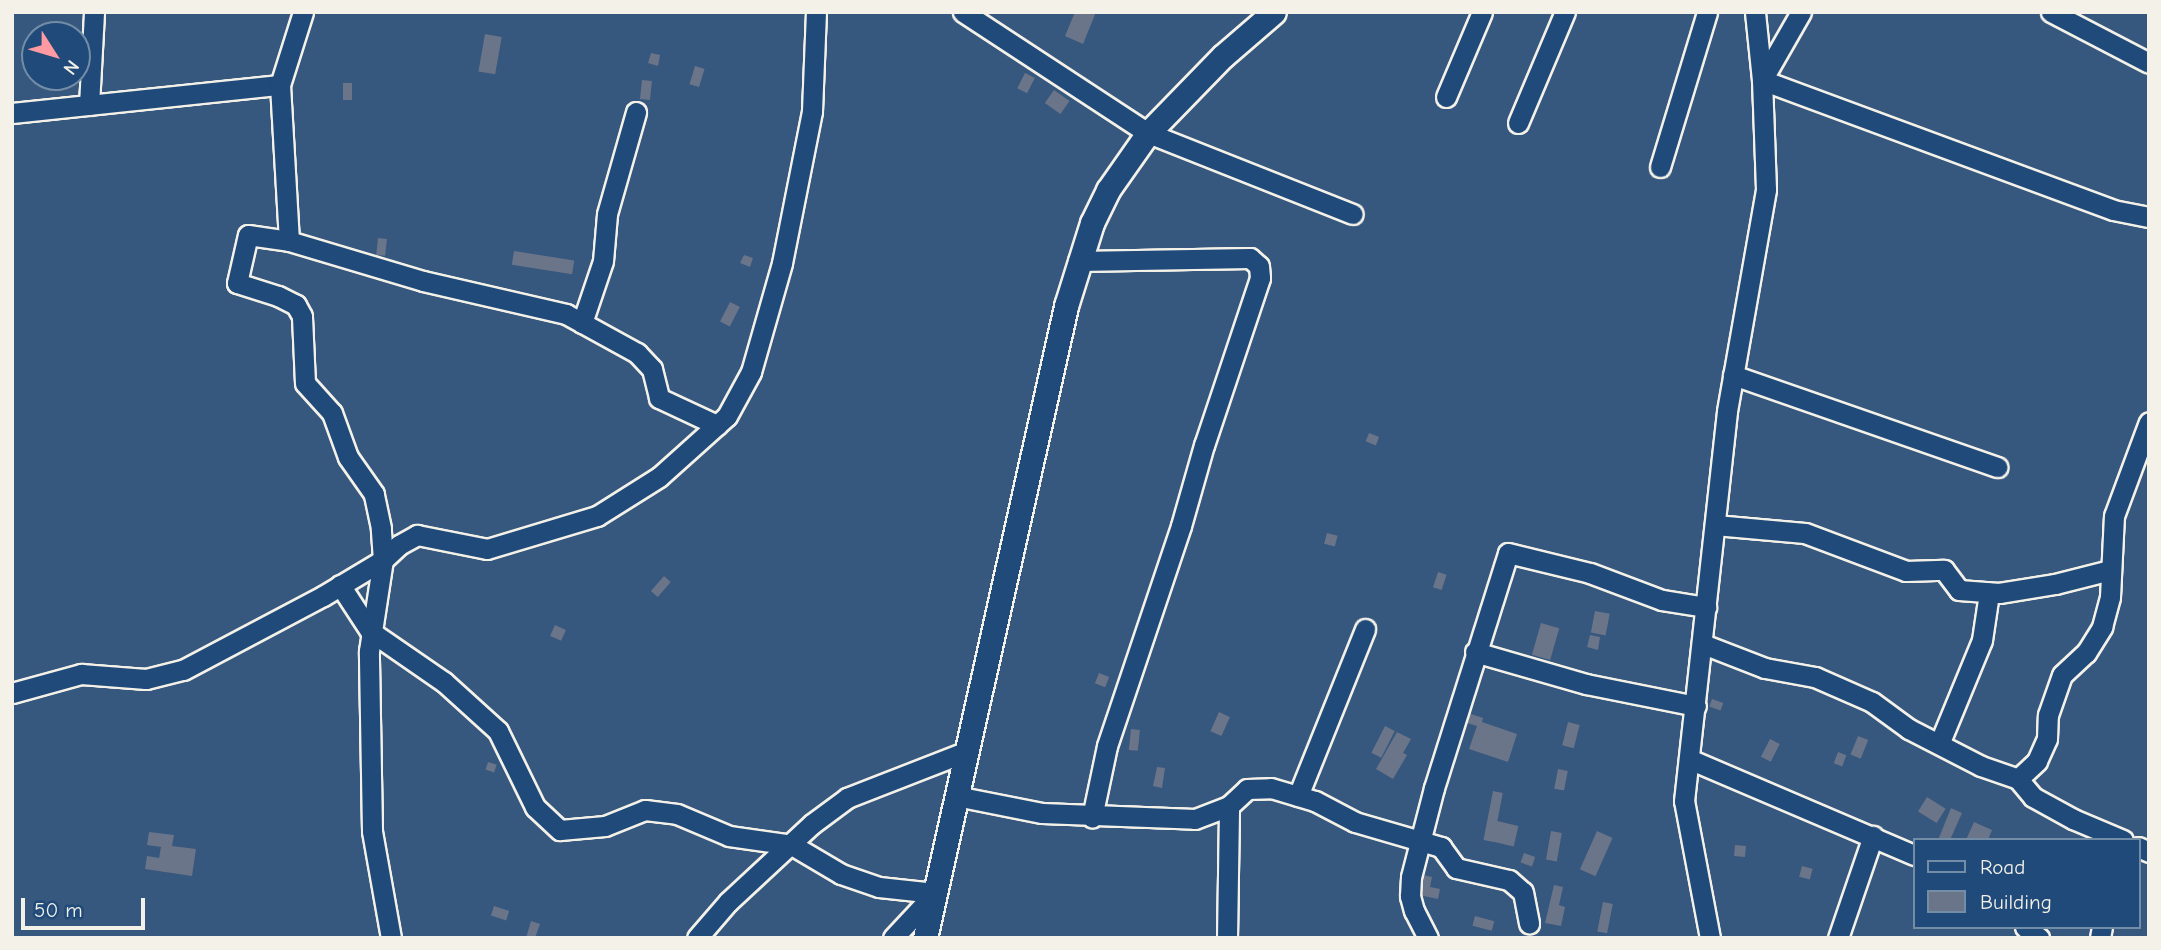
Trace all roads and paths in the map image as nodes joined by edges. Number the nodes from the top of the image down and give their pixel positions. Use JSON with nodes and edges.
{"nodes":[{"id":1,"x":94,"y":12,"type":"edge"},
{"id":2,"x":303,"y":12,"type":"edge"},
{"id":3,"x":816,"y":12,"type":"edge"},
{"id":4,"x":963,"y":12,"type":"edge"},
{"id":5,"x":1274,"y":12,"type":"edge"},
{"id":6,"x":1482,"y":12,"type":"edge"},
{"id":7,"x":1565,"y":12,"type":"edge"},
{"id":8,"x":1707,"y":12,"type":"edge"},
{"id":9,"x":1754,"y":12,"type":"edge"},
{"id":10,"x":1801,"y":12,"type":"edge"},
{"id":11,"x":2051,"y":12,"type":"edge"},
{"id":12,"x":2149,"y":63,"type":"edge"},
{"id":13,"x":1762,"y":80,"type":"junction"},
{"id":14,"x":280,"y":85,"type":"junction"},
{"id":15,"x":1446,"y":97,"type":"dead end"},
{"id":16,"x":89,"y":105,"type":"junction"},
{"id":17,"x":636,"y":112,"type":"dead end"},
{"id":18,"x":12,"y":113,"type":"edge"},
{"id":19,"x":1518,"y":123,"type":"dead end"},
{"id":20,"x":1148,"y":133,"type":"junction"},
{"id":21,"x":1660,"y":167,"type":"dead end"},
{"id":22,"x":1353,"y":214,"type":"dead end"},
{"id":23,"x":2149,"y":217,"type":"edge"},
{"id":24,"x":289,"y":241,"type":"junction"},
{"id":25,"x":1078,"y":261,"type":"junction"},
{"id":26,"x":582,"y":323,"type":"junction"},
{"id":27,"x":1733,"y":375,"type":"junction"},
{"id":28,"x":2149,"y":422,"type":"edge"},
{"id":29,"x":717,"y":425,"type":"junction"},
{"id":30,"x":1997,"y":467,"type":"dead end"},
{"id":31,"x":1715,"y":525,"type":"junction"},
{"id":32,"x":383,"y":560,"type":"junction"},
{"id":33,"x":2110,"y":570,"type":"junction"},
{"id":34,"x":340,"y":585,"type":"junction"},
{"id":35,"x":1989,"y":593,"type":"junction"},
{"id":36,"x":1706,"y":607,"type":"junction"},
{"id":37,"x":1365,"y":629,"type":"dead end"},
{"id":38,"x":370,"y":631,"type":"junction"},
{"id":39,"x":1703,"y":644,"type":"junction"},
{"id":40,"x":1475,"y":652,"type":"junction"},
{"id":41,"x":12,"y":693,"type":"edge"},
{"id":42,"x":1696,"y":706,"type":"junction"},
{"id":43,"x":1940,"y":742,"type":"junction"},
{"id":44,"x":965,"y":752,"type":"junction"},
{"id":45,"x":1689,"y":759,"type":"junction"},
{"id":46,"x":2018,"y":779,"type":"junction"},
{"id":47,"x":956,"y":796,"type":"junction"},
{"id":48,"x":1298,"y":796,"type":"junction"},
{"id":49,"x":1229,"y":806,"type":"junction"},
{"id":50,"x":1093,"y":817,"type":"junction"},
{"id":51,"x":1873,"y":836,"type":"junction"},
{"id":52,"x":2115,"y":838,"type":"edge"},
{"id":53,"x":1422,"y":842,"type":"junction"},
{"id":54,"x":792,"y":845,"type":"junction"},
{"id":55,"x":1912,"y":854,"type":"edge"},
{"id":56,"x":935,"y":893,"type":"junction"},
{"id":57,"x":1529,"y":923,"type":"dead end"},
{"id":58,"x":391,"y":938,"type":"edge"},
{"id":59,"x":697,"y":938,"type":"edge"},
{"id":60,"x":893,"y":938,"type":"edge"},
{"id":61,"x":925,"y":938,"type":"edge"},
{"id":62,"x":1227,"y":938,"type":"edge"},
{"id":63,"x":1428,"y":938,"type":"edge"},
{"id":64,"x":1710,"y":938,"type":"edge"},
{"id":65,"x":1838,"y":938,"type":"edge"}],
"edges":[{"from":1,"to":16,"type":"street"},
{"from":2,"to":14,"type":"street"},
{"from":3,"to":29,"type":"street"},
{"from":4,"to":20,"type":"street"},
{"from":5,"to":20,"type":"main road"},
{"from":6,"to":15,"type":"street"},
{"from":7,"to":19,"type":"street"},
{"from":8,"to":21,"type":"street"},
{"from":9,"to":13,"type":"street"},
{"from":10,"to":13,"type":"street"},
{"from":11,"to":12,"type":"street"},
{"from":13,"to":23,"type":"street"},
{"from":13,"to":27,"type":"street"},
{"from":14,"to":16,"type":"street"},
{"from":14,"to":24,"type":"street"},
{"from":16,"to":18,"type":"street"},
{"from":17,"to":26,"type":"street"},
{"from":20,"to":22,"type":"street"},
{"from":20,"to":25,"type":"main road"},
{"from":24,"to":26,"type":"street"},
{"from":24,"to":32,"type":"street"},
{"from":25,"to":44,"type":"main road"},
{"from":25,"to":50,"type":"street"},
{"from":26,"to":29,"type":"street"},
{"from":27,"to":30,"type":"street"},
{"from":27,"to":31,"type":"street"},
{"from":28,"to":33,"type":"street"},
{"from":29,"to":32,"type":"street"},
{"from":31,"to":35,"type":"street"},
{"from":31,"to":36,"type":"street"},
{"from":32,"to":34,"type":"street"},
{"from":32,"to":38,"type":"street"},
{"from":33,"to":35,"type":"street"},
{"from":33,"to":46,"type":"street"},
{"from":34,"to":38,"type":"street"},
{"from":34,"to":41,"type":"street"},
{"from":35,"to":43,"type":"street"},
{"from":36,"to":39,"type":"street"},
{"from":36,"to":40,"type":"street"},
{"from":37,"to":48,"type":"street"},
{"from":38,"to":54,"type":"street"},
{"from":38,"to":58,"type":"street"},
{"from":39,"to":42,"type":"street"},
{"from":39,"to":43,"type":"street"},
{"from":40,"to":42,"type":"street"},
{"from":40,"to":53,"type":"street"},
{"from":42,"to":45,"type":"street"},
{"from":43,"to":46,"type":"street"},
{"from":44,"to":47,"type":"main road"},
{"from":44,"to":54,"type":"street"},
{"from":45,"to":51,"type":"street"},
{"from":45,"to":64,"type":"street"},
{"from":46,"to":52,"type":"street"},
{"from":47,"to":50,"type":"street"},
{"from":47,"to":56,"type":"main road"},
{"from":48,"to":49,"type":"street"},
{"from":48,"to":53,"type":"street"},
{"from":49,"to":50,"type":"street"},
{"from":49,"to":62,"type":"street"},
{"from":51,"to":55,"type":"street"},
{"from":51,"to":65,"type":"street"},
{"from":53,"to":57,"type":"street"},
{"from":53,"to":63,"type":"street"},
{"from":54,"to":56,"type":"street"},
{"from":54,"to":59,"type":"street"},
{"from":56,"to":60,"type":"street"},
{"from":56,"to":61,"type":"main road"}]}
